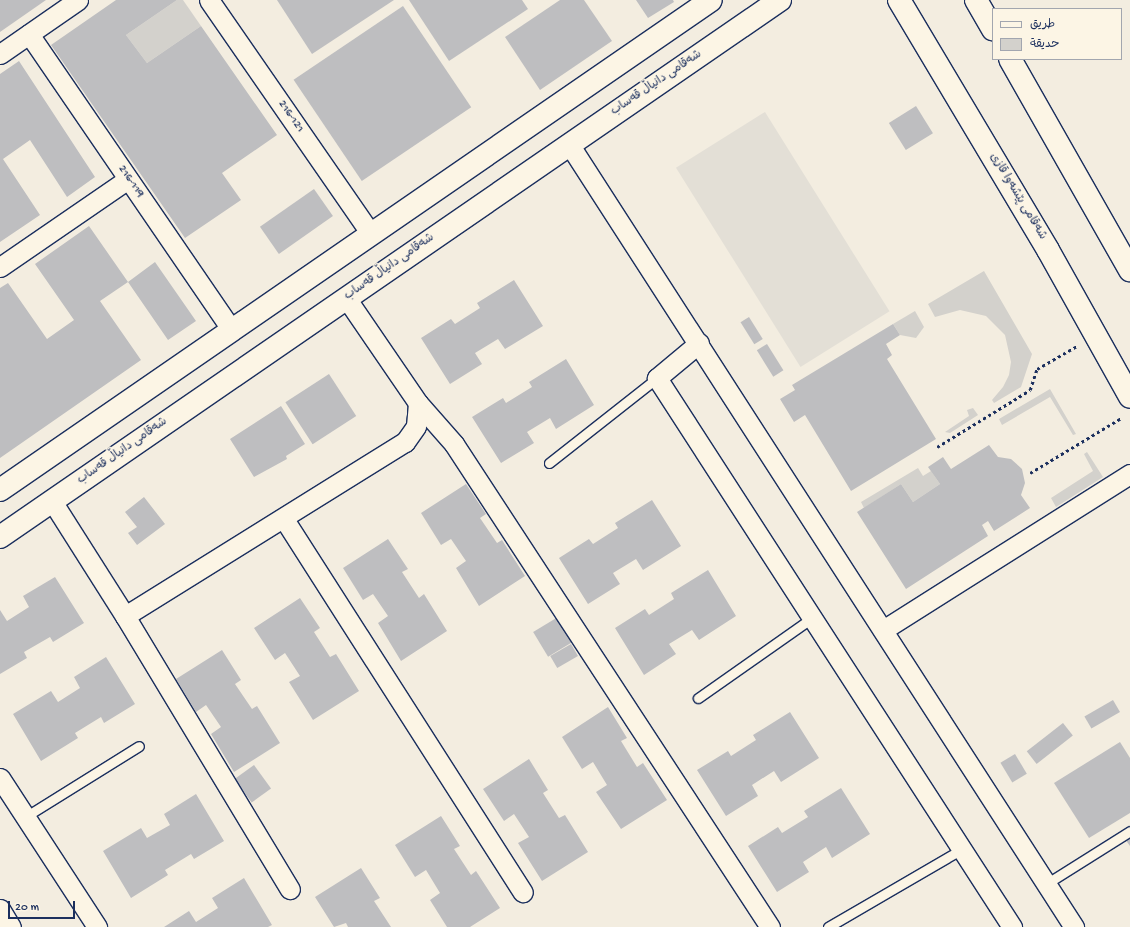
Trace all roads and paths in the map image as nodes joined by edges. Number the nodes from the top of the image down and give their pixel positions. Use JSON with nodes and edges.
{"nodes":[{"id":1,"x":78,"y":0,"type":"edge"},
{"id":2,"x":210,"y":0,"type":"edge"},
{"id":3,"x":780,"y":0,"type":"edge"},
{"id":4,"x":899,"y":0,"type":"edge"},
{"id":5,"x":976,"y":0,"type":"edge"},
{"id":6,"x":708,"y":1,"type":"edge"},
{"id":7,"x":992,"y":28,"type":"edge"},
{"id":8,"x":28,"y":34,"type":"junction"},
{"id":9,"x":0,"y":54,"type":"edge"},
{"id":10,"x":1011,"y":60,"type":"edge"},
{"id":11,"x":569,"y":144,"type":"junction"},
{"id":12,"x":128,"y":179,"type":"junction"},
{"id":13,"x":371,"y":234,"type":"junction"},
{"id":14,"x":0,"y":267,"type":"edge"},
{"id":15,"x":1130,"y":270,"type":"edge"},
{"id":16,"x":346,"y":298,"type":"junction"},
{"id":17,"x":232,"y":330,"type":"junction"},
{"id":18,"x":1096,"y":336,"type":"junction"},
{"id":19,"x":699,"y":343,"type":"junction"},
{"id":20,"x":657,"y":378,"type":"junction"},
{"id":21,"x":418,"y":403,"type":"junction"},
{"id":22,"x":1127,"y":407,"type":"edge"},
{"id":23,"x":937,"y":447,"type":"dead end"},
{"id":24,"x":549,"y":463,"type":"dead end"},
{"id":25,"x":1030,"y":473,"type":"dead end"},
{"id":26,"x":1130,"y":474,"type":"edge"},
{"id":27,"x":0,"y":490,"type":"edge"},
{"id":28,"x":52,"y":501,"type":"junction"},
{"id":29,"x":284,"y":519,"type":"junction"},
{"id":30,"x":0,"y":537,"type":"edge"},
{"id":31,"x":125,"y":616,"type":"junction"},
{"id":32,"x":812,"y":618,"type":"junction"},
{"id":33,"x":883,"y":630,"type":"junction"},
{"id":34,"x":698,"y":698,"type":"dead end"},
{"id":35,"x":138,"y":746,"type":"dead end"},
{"id":36,"x":0,"y":778,"type":"edge"},
{"id":37,"x":25,"y":817,"type":"junction"},
{"id":38,"x":1130,"y":831,"type":"edge"},
{"id":39,"x":962,"y":849,"type":"junction"},
{"id":40,"x":1046,"y":884,"type":"junction"},
{"id":41,"x":290,"y":889,"type":"dead end"},
{"id":42,"x":523,"y":892,"type":"dead end"},
{"id":43,"x":0,"y":908,"type":"edge"},
{"id":44,"x":11,"y":927,"type":"edge"},
{"id":45,"x":97,"y":927,"type":"edge"},
{"id":46,"x":770,"y":927,"type":"edge"},
{"id":47,"x":828,"y":927,"type":"edge"},
{"id":48,"x":1012,"y":927,"type":"edge"},
{"id":49,"x":1074,"y":927,"type":"edge"}],
"edges":[{"from":1,"to":8,"type":"street"},
{"from":2,"to":13,"type":"street","name":"216-121"},
{"from":3,"to":11,"type":"main road","name":"شەقامی دانیاڵ قەساب"},
{"from":4,"to":18,"type":"main road","name":"شەقامی پێشەوا قازی"},
{"from":5,"to":7,"type":"main road"},
{"from":6,"to":13,"type":"main road"},
{"from":8,"to":9,"type":"street"},
{"from":8,"to":12,"type":"street","name":"216-119"},
{"from":10,"to":15,"type":"main road"},
{"from":11,"to":16,"type":"main road","name":"شەقامی دانیاڵ قەساب"},
{"from":11,"to":19,"type":"street"},
{"from":12,"to":14,"type":"street"},
{"from":12,"to":17,"type":"street","name":"216-119"},
{"from":13,"to":17,"type":"main road"},
{"from":16,"to":21,"type":"street"},
{"from":16,"to":28,"type":"main road","name":"شەقامی دانیاڵ قەساب"},
{"from":17,"to":27,"type":"main road"},
{"from":18,"to":22,"type":"main road","name":"شەقامی پێشەوا قازی"},
{"from":18,"to":23,"type":"path"},
{"from":19,"to":20,"type":"street"},
{"from":19,"to":33,"type":"street"},
{"from":20,"to":24,"type":"lane"},
{"from":20,"to":32,"type":"street"},
{"from":21,"to":29,"type":"street"},
{"from":21,"to":46,"type":"street"},
{"from":22,"to":25,"type":"path"},
{"from":26,"to":33,"type":"street"},
{"from":28,"to":30,"type":"main road","name":"شەقامی دانیاڵ قەساب"},
{"from":28,"to":31,"type":"street"},
{"from":29,"to":31,"type":"street"},
{"from":29,"to":42,"type":"street"},
{"from":31,"to":41,"type":"street"},
{"from":32,"to":34,"type":"lane"},
{"from":32,"to":39,"type":"street"},
{"from":33,"to":40,"type":"street"},
{"from":35,"to":37,"type":"lane"},
{"from":36,"to":37,"type":"street"},
{"from":37,"to":45,"type":"street"},
{"from":38,"to":40,"type":"lane"},
{"from":39,"to":47,"type":"lane"},
{"from":39,"to":48,"type":"street"},
{"from":40,"to":49,"type":"street"},
{"from":43,"to":44,"type":"street"}]}
